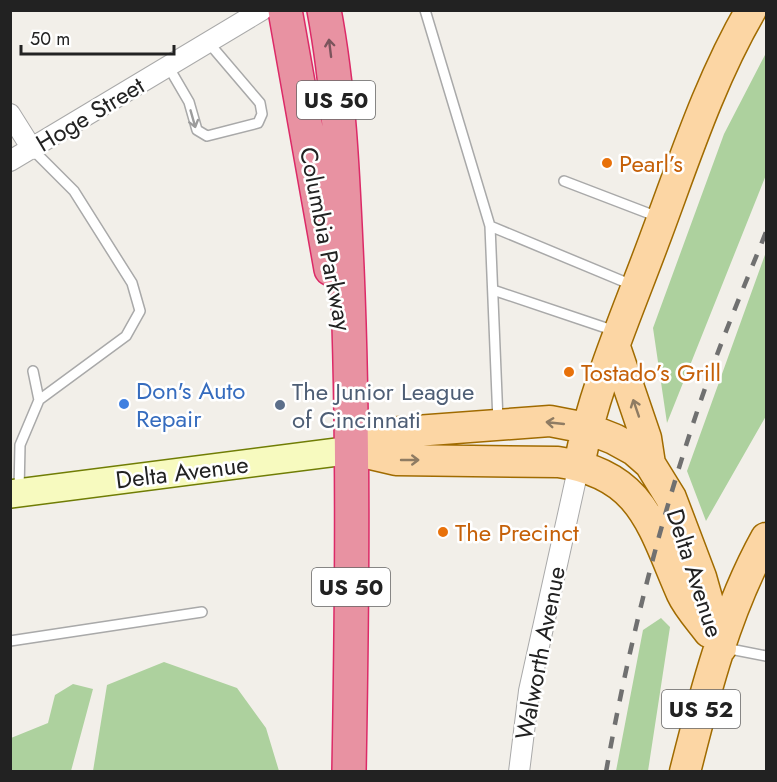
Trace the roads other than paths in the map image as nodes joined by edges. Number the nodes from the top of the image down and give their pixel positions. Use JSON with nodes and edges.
{"nodes":[{"id":1,"x":262,"y":10,"type":"edge"},
{"id":2,"x":285,"y":10,"type":"edge"},
{"id":3,"x":294,"y":10,"type":"edge"},
{"id":4,"x":324,"y":10,"type":"edge"},
{"id":5,"x":425,"y":10,"type":"edge"},
{"id":6,"x":751,"y":10,"type":"edge"},
{"id":7,"x":208,"y":42,"type":"junction"},
{"id":8,"x":168,"y":66,"type":"junction"},
{"id":9,"x":10,"y":114,"type":"edge"},
{"id":10,"x":32,"y":149,"type":"junction"},
{"id":11,"x":10,"y":161,"type":"edge"},
{"id":12,"x":564,"y":181,"type":"dead end"},
{"id":13,"x":343,"y":190,"type":"junction"},
{"id":14,"x":663,"y":219,"type":"junction"},
{"id":15,"x":490,"y":226,"type":"junction"},
{"id":16,"x":637,"y":287,"type":"junction"},
{"id":17,"x":493,"y":290,"type":"junction"},
{"id":18,"x":617,"y":340,"type":"junction"},
{"id":19,"x":351,"y":361,"type":"junction"},
{"id":20,"x":33,"y":371,"type":"dead end"},
{"id":21,"x":39,"y":400,"type":"junction"},
{"id":22,"x":498,"y":426,"type":"junction"},
{"id":23,"x":586,"y":428,"type":"junction"},
{"id":24,"x":353,"y":450,"type":"junction"},
{"id":25,"x":650,"y":464,"type":"junction"},
{"id":26,"x":579,"y":465,"type":"junction"},
{"id":27,"x":15,"y":494,"type":"edge"},
{"id":28,"x":766,"y":538,"type":"edge"},
{"id":29,"x":202,"y":612,"type":"dead end"},
{"id":30,"x":10,"y":640,"type":"edge"},
{"id":31,"x":721,"y":648,"type":"junction"},
{"id":32,"x":766,"y":656,"type":"edge"},
{"id":33,"x":350,"y":771,"type":"edge"},
{"id":34,"x":519,"y":771,"type":"edge"},
{"id":35,"x":685,"y":771,"type":"edge"}],
"edges":[{"from":1,"to":7,"type":"street","name":"Hoge Street"},
{"from":2,"to":19,"type":"highway","name":"Columbia Parkway","number":"US 50"},
{"from":3,"to":13,"type":"highway"},
{"from":13,"to":4,"type":"highway","name":"Columbia Parkway","number":"US 50","one_way":true},
{"from":5,"to":15,"type":"lane"},
{"from":6,"to":14,"type":"main road"},
{"from":7,"to":8,"type":"street","name":"Hoge Street"},
{"from":8,"to":7,"type":"lane","one_way":true},
{"from":8,"to":10,"type":"street","name":"Hoge Street"},
{"from":9,"to":10,"type":"street"},
{"from":10,"to":11,"type":"street","name":"Hoge Street"},
{"from":10,"to":21,"type":"lane"},
{"from":12,"to":14,"type":"lane"},
{"from":13,"to":19,"type":"highway","name":"Columbia Parkway","number":"US 50"},
{"from":14,"to":16,"type":"main road"},
{"from":15,"to":16,"type":"lane"},
{"from":15,"to":17,"type":"lane"},
{"from":16,"to":18,"type":"main road"},
{"from":17,"to":18,"type":"lane"},
{"from":17,"to":22,"type":"lane"},
{"from":18,"to":23,"type":"main road"},
{"from":25,"to":18,"type":"main road","one_way":true},
{"from":19,"to":24,"type":"highway","name":"Columbia Parkway","number":"US 50"},
{"from":20,"to":21,"type":"lane"},
{"from":21,"to":27,"type":"lane"},
{"from":23,"to":22,"type":"main road","name":"Delta Avenue","one_way":true},
{"from":22,"to":24,"type":"main road","name":"Delta Avenue"},
{"from":23,"to":25,"type":"main road","name":"Delta Avenue"},
{"from":23,"to":26,"type":"main road"},
{"from":24,"to":26,"type":"main road","name":"Delta Avenue","one_way":true},
{"from":24,"to":27,"type":"main road","name":"Delta Avenue"},
{"from":24,"to":33,"type":"highway","name":"Columbia Parkway","number":"US 50"},
{"from":25,"to":31,"type":"main road","name":"Delta Avenue"},
{"from":26,"to":31,"type":"main road","name":"Delta Avenue"},
{"from":26,"to":34,"type":"street","name":"Walworth Avenue"},
{"from":28,"to":31,"type":"main road","number":"US 52"},
{"from":29,"to":30,"type":"lane"},
{"from":31,"to":32,"type":"lane"},
{"from":31,"to":35,"type":"main road","number":"US 52"}]}
